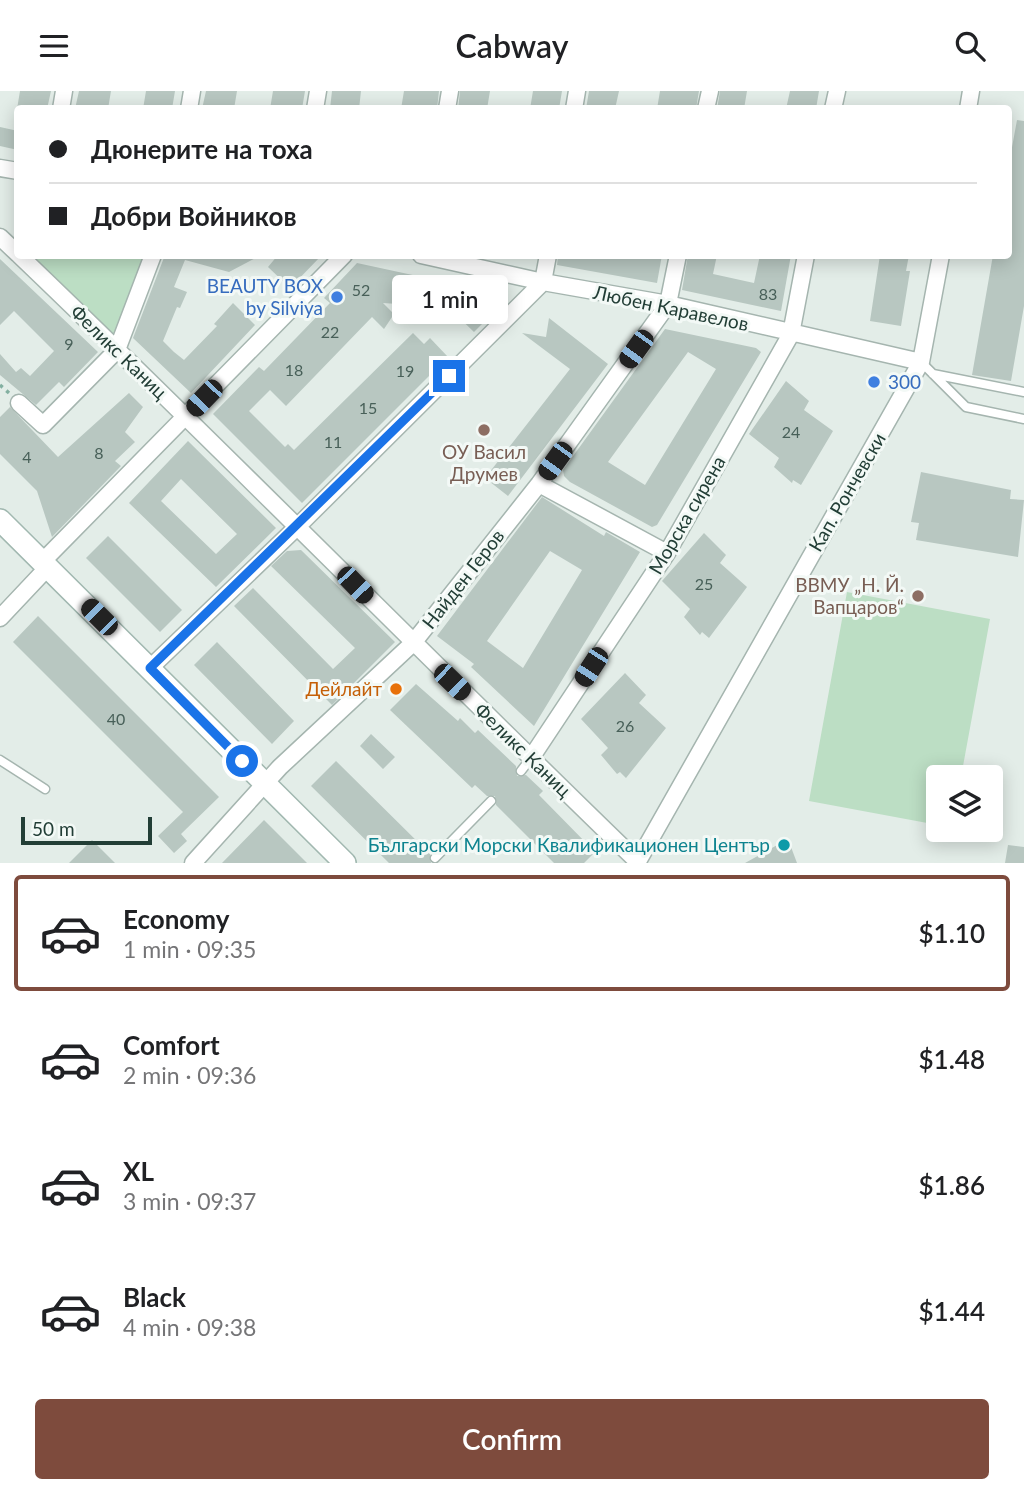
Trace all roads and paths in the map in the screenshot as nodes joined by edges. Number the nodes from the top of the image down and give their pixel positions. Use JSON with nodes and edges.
{"nodes":[{"id":1,"x":20,"y":259,"type":"edge"},
{"id":2,"x":151,"y":259,"type":"edge"},
{"id":3,"x":340,"y":259,"type":"edge"},
{"id":4,"x":435,"y":259,"type":"edge"},
{"id":5,"x":547,"y":259,"type":"edge"},
{"id":6,"x":677,"y":259,"type":"edge"},
{"id":7,"x":805,"y":259,"type":"edge"},
{"id":8,"x":940,"y":259,"type":"edge"},
{"id":9,"x":543,"y":282,"type":"junction"},
{"id":10,"x":668,"y":304,"type":"junction"},
{"id":11,"x":791,"y":334,"type":"junction"},
{"id":12,"x":117,"y":350,"type":"junction"},
{"id":13,"x":926,"y":368,"type":"junction"},
{"id":14,"x":1024,"y":392,"type":"edge"},
{"id":15,"x":19,"y":403,"type":"dead end"},
{"id":16,"x":187,"y":416,"type":"junction"},
{"id":17,"x":1024,"y":419,"type":"edge"},
{"id":18,"x":538,"y":484,"type":"junction"},
{"id":19,"x":0,"y":520,"type":"edge"},
{"id":20,"x":298,"y":526,"type":"junction"},
{"id":21,"x":667,"y":553,"type":"junction"},
{"id":22,"x":46,"y":564,"type":"junction"},
{"id":23,"x":0,"y":618,"type":"edge"},
{"id":24,"x":413,"y":643,"type":"junction"},
{"id":25,"x":150,"y":668,"type":"junction"},
{"id":26,"x":0,"y":760,"type":"edge"},
{"id":27,"x":526,"y":765,"type":"junction"},
{"id":28,"x":265,"y":784,"type":"junction"},
{"id":29,"x":45,"y":789,"type":"dead end"},
{"id":30,"x":491,"y":801,"type":"dead end"},
{"id":31,"x":435,"y":858,"type":"dead end"},
{"id":32,"x":637,"y":862,"type":"edge"},
{"id":33,"x":193,"y":863,"type":"edge"},
{"id":34,"x":345,"y":863,"type":"edge"}],
"edges":[{"from":1,"to":12,"type":"street","name":"Феликс Каниц"},
{"from":2,"to":12,"type":"street"},
{"from":3,"to":16,"type":"street"},
{"from":4,"to":9,"type":"street","name":"Любен Каравелов"},
{"from":5,"to":9,"type":"street"},
{"from":6,"to":10,"type":"street","name":"Найден Геров"},
{"from":7,"to":11,"type":"street","name":"Морска сирена"},
{"from":8,"to":13,"type":"street","name":"Кап. Рончевски"},
{"from":9,"to":10,"type":"street","name":"Любен Каравелов"},
{"from":9,"to":20,"type":"street"},
{"from":10,"to":11,"type":"street","name":"Любен Каравелов"},
{"from":10,"to":18,"type":"street","name":"Найден Геров"},
{"from":11,"to":13,"type":"street","name":"Любен Каравелов"},
{"from":11,"to":21,"type":"street","name":"Морска сирена"},
{"from":12,"to":15,"type":"street"},
{"from":12,"to":16,"type":"street","name":"Феликс Каниц"},
{"from":13,"to":14,"type":"lane"},
{"from":13,"to":17,"type":"lane"},
{"from":13,"to":32,"type":"street","name":"Кап. Рончевски"},
{"from":16,"to":20,"type":"street","name":"Феликс Каниц"},
{"from":16,"to":22,"type":"street"},
{"from":18,"to":21,"type":"street"},
{"from":18,"to":24,"type":"street","name":"Найден Геров"},
{"from":19,"to":22,"type":"street"},
{"from":20,"to":24,"type":"street","name":"Феликс Каниц"},
{"from":20,"to":25,"type":"street"},
{"from":21,"to":27,"type":"street","name":"Морска сирена"},
{"from":22,"to":23,"type":"street"},
{"from":22,"to":25,"type":"street"},
{"from":24,"to":27,"type":"street","name":"Феликс Каниц"},
{"from":24,"to":28,"type":"street","name":"Найден Геров"},
{"from":25,"to":28,"type":"street"},
{"from":26,"to":29,"type":"lane"},
{"from":27,"to":32,"type":"street","name":"Феликс Каниц"},
{"from":28,"to":33,"type":"street","name":"Найден Геров"},
{"from":28,"to":34,"type":"street"},
{"from":30,"to":31,"type":"lane"}]}
